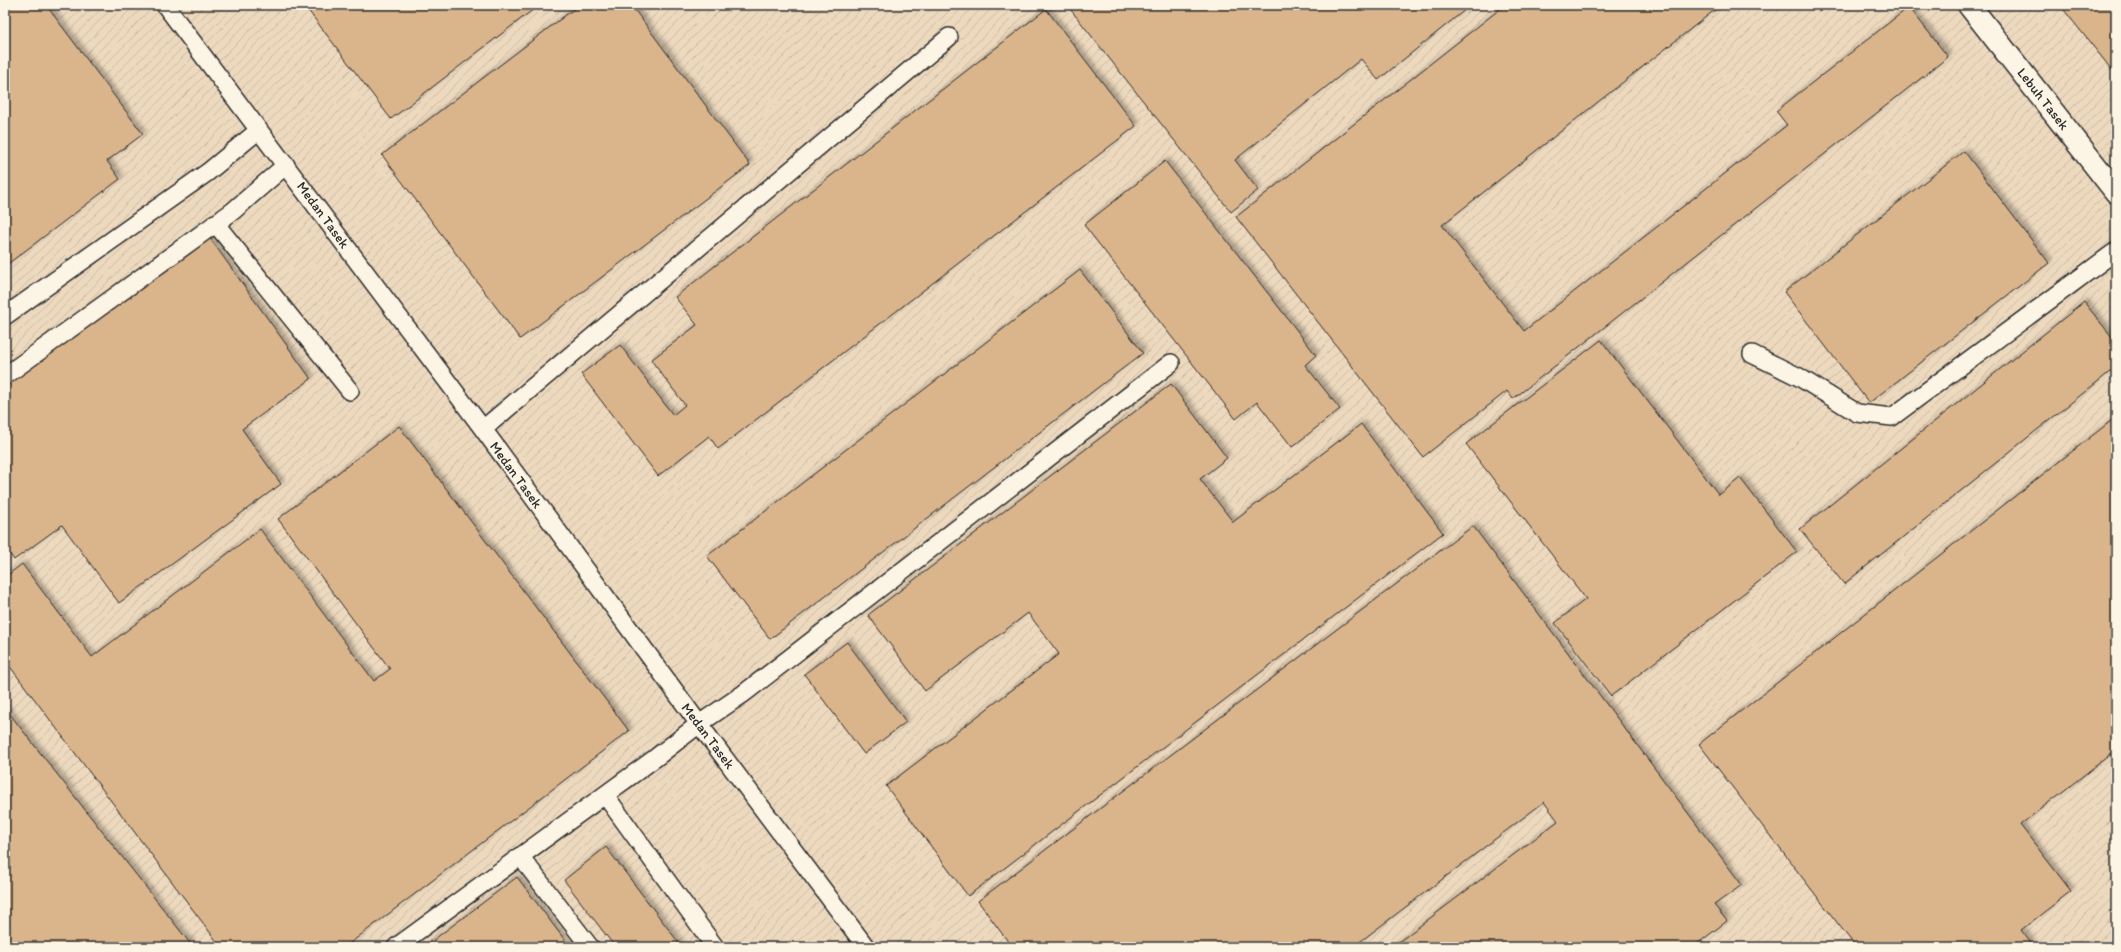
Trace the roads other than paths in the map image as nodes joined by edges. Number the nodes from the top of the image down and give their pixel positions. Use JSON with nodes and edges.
{"nodes":[{"id":1,"x":165,"y":5,"type":"edge"},
{"id":2,"x":1969,"y":5,"type":"edge"},
{"id":3,"x":949,"y":38,"type":"dead end"},
{"id":4,"x":259,"y":130,"type":"junction"},
{"id":5,"x":286,"y":165,"type":"junction"},
{"id":6,"x":2116,"y":192,"type":"edge"},
{"id":7,"x":215,"y":223,"type":"junction"},
{"id":8,"x":2116,"y":251,"type":"edge"},
{"id":9,"x":5,"y":316,"type":"edge"},
{"id":10,"x":1752,"y":354,"type":"dead end"},
{"id":11,"x":1171,"y":363,"type":"dead end"},
{"id":12,"x":5,"y":376,"type":"edge"},
{"id":13,"x":350,"y":391,"type":"dead end"},
{"id":14,"x":483,"y":429,"type":"junction"},
{"id":15,"x":699,"y":724,"type":"junction"},
{"id":16,"x":605,"y":795,"type":"junction"},
{"id":17,"x":520,"y":856,"type":"junction"},
{"id":18,"x":396,"y":947,"type":"edge"},
{"id":19,"x":590,"y":947,"type":"edge"},
{"id":20,"x":715,"y":947,"type":"edge"},
{"id":21,"x":866,"y":947,"type":"edge"}],
"edges":[{"from":1,"to":4,"type":"lane","name":"Medan Tasek"},
{"from":2,"to":6,"type":"street","name":"Lebuh Tasek"},
{"from":3,"to":14,"type":"lane"},
{"from":4,"to":5,"type":"lane","name":"Medan Tasek"},
{"from":4,"to":9,"type":"lane"},
{"from":5,"to":7,"type":"lane"},
{"from":5,"to":14,"type":"lane","name":"Medan Tasek"},
{"from":7,"to":12,"type":"lane"},
{"from":7,"to":13,"type":"lane"},
{"from":8,"to":10,"type":"lane"},
{"from":11,"to":15,"type":"lane"},
{"from":14,"to":15,"type":"lane","name":"Medan Tasek"},
{"from":15,"to":16,"type":"lane"},
{"from":15,"to":21,"type":"lane","name":"Medan Tasek"},
{"from":16,"to":17,"type":"lane"},
{"from":16,"to":20,"type":"lane"},
{"from":17,"to":18,"type":"lane"},
{"from":17,"to":19,"type":"lane"}]}
